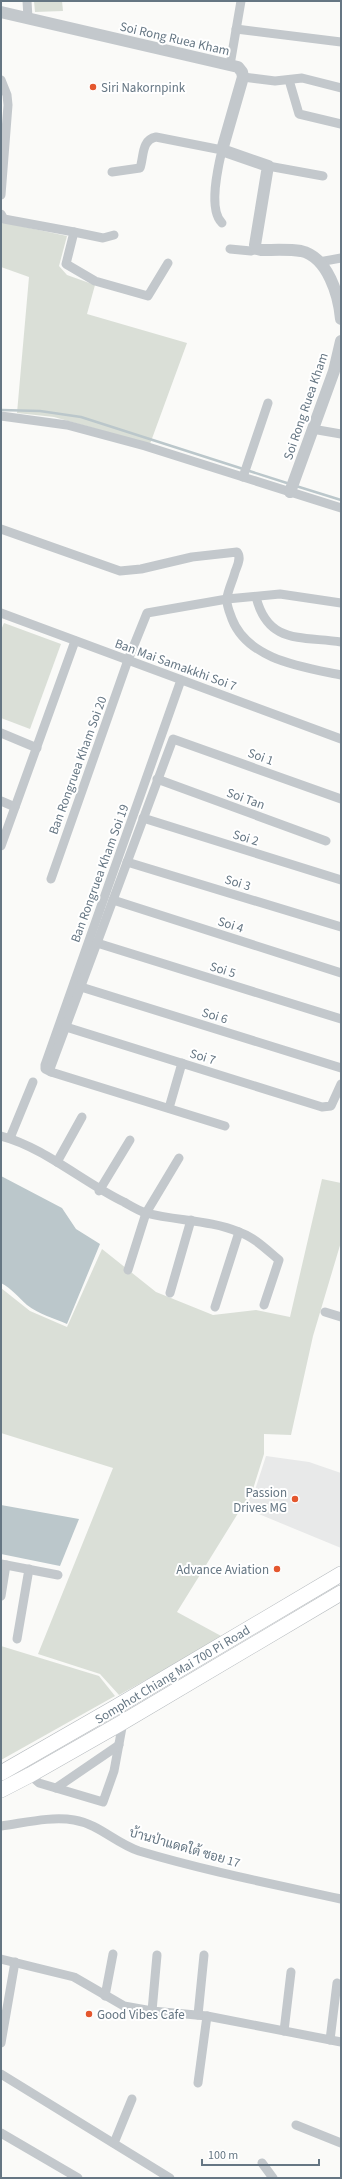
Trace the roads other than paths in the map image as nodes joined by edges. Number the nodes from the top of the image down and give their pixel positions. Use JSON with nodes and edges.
{"nodes":[{"id":1,"x":27,"y":1,"type":"edge"},
{"id":2,"x":241,"y":1,"type":"edge"},
{"id":3,"x":1,"y":12,"type":"edge"},
{"id":4,"x":28,"y":18,"type":"junction"},
{"id":5,"x":236,"y":29,"type":"junction"},
{"id":6,"x":341,"y":42,"type":"edge"},
{"id":7,"x":230,"y":65,"type":"junction"},
{"id":8,"x":242,"y":74,"type":"junction"},
{"id":9,"x":1,"y":80,"type":"edge"},
{"id":10,"x":289,"y":80,"type":"junction"},
{"id":11,"x":341,"y":88,"type":"edge"},
{"id":12,"x":341,"y":124,"type":"edge"},
{"id":13,"x":222,"y":150,"type":"junction"},
{"id":14,"x":268,"y":166,"type":"junction"},
{"id":15,"x":112,"y":172,"type":"dead end"},
{"id":16,"x":323,"y":176,"type":"dead end"},
{"id":17,"x":1,"y":196,"type":"edge"},
{"id":18,"x":1,"y":214,"type":"edge"},
{"id":19,"x":222,"y":223,"type":"dead end"},
{"id":20,"x":74,"y":232,"type":"junction"},
{"id":21,"x":114,"y":235,"type":"dead end"},
{"id":22,"x":230,"y":249,"type":"dead end"},
{"id":23,"x":257,"y":249,"type":"junction"},
{"id":24,"x":341,"y":258,"type":"edge"},
{"id":25,"x":319,"y":262,"type":"junction"},
{"id":26,"x":168,"y":263,"type":"dead end"},
{"id":27,"x":339,"y":298,"type":"edge"},
{"id":28,"x":341,"y":320,"type":"edge"},
{"id":29,"x":341,"y":341,"type":"edge"},
{"id":30,"x":337,"y":372,"type":"edge"},
{"id":31,"x":268,"y":403,"type":"dead end"},
{"id":32,"x":1,"y":416,"type":"edge"},
{"id":33,"x":312,"y":429,"type":"junction"},
{"id":34,"x":341,"y":434,"type":"edge"},
{"id":35,"x":245,"y":472,"type":"junction"},
{"id":36,"x":292,"y":486,"type":"junction"},
{"id":37,"x":341,"y":508,"type":"edge"},
{"id":38,"x":1,"y":529,"type":"edge"},
{"id":39,"x":256,"y":596,"type":"junction"},
{"id":40,"x":227,"y":599,"type":"junction"},
{"id":41,"x":341,"y":603,"type":"edge"},
{"id":42,"x":1,"y":613,"type":"edge"},
{"id":43,"x":76,"y":641,"type":"junction"},
{"id":44,"x":341,"y":642,"type":"edge"},
{"id":45,"x":128,"y":660,"type":"junction"},
{"id":46,"x":341,"y":675,"type":"edge"},
{"id":47,"x":181,"y":680,"type":"junction"},
{"id":48,"x":1,"y":733,"type":"edge"},
{"id":49,"x":341,"y":739,"type":"edge"},
{"id":50,"x":36,"y":748,"type":"junction"},
{"id":51,"x":157,"y":779,"type":"junction"},
{"id":52,"x":341,"y":800,"type":"edge"},
{"id":53,"x":1,"y":802,"type":"edge"},
{"id":54,"x":15,"y":807,"type":"junction"},
{"id":55,"x":143,"y":818,"type":"junction"},
{"id":56,"x":326,"y":841,"type":"dead end"},
{"id":57,"x":1,"y":846,"type":"edge"},
{"id":58,"x":127,"y":862,"type":"junction"},
{"id":59,"x":51,"y":879,"type":"dead end"},
{"id":60,"x":341,"y":880,"type":"edge"},
{"id":61,"x":113,"y":900,"type":"junction"},
{"id":62,"x":341,"y":928,"type":"edge"},
{"id":63,"x":97,"y":943,"type":"junction"},
{"id":64,"x":341,"y":973,"type":"edge"},
{"id":65,"x":81,"y":987,"type":"junction"},
{"id":66,"x":341,"y":1019,"type":"edge"},
{"id":67,"x":66,"y":1027,"type":"junction"},
{"id":68,"x":182,"y":1063,"type":"junction"},
{"id":69,"x":341,"y":1068,"type":"edge"},
{"id":70,"x":51,"y":1072,"type":"junction"},
{"id":71,"x":33,"y":1082,"type":"dead end"},
{"id":72,"x":341,"y":1084,"type":"edge"},
{"id":73,"x":169,"y":1108,"type":"junction"},
{"id":74,"x":82,"y":1117,"type":"dead end"},
{"id":75,"x":225,"y":1126,"type":"dead end"},
{"id":76,"x":5,"y":1137,"type":"edge"},
{"id":77,"x":130,"y":1140,"type":"dead end"},
{"id":78,"x":179,"y":1158,"type":"dead end"},
{"id":79,"x":57,"y":1162,"type":"junction"},
{"id":80,"x":100,"y":1191,"type":"junction"},
{"id":81,"x":146,"y":1213,"type":"junction"},
{"id":82,"x":191,"y":1220,"type":"junction"},
{"id":83,"x":239,"y":1232,"type":"junction"},
{"id":84,"x":128,"y":1270,"type":"dead end"},
{"id":85,"x":170,"y":1294,"type":"dead end"},
{"id":86,"x":264,"y":1305,"type":"dead end"},
{"id":87,"x":215,"y":1307,"type":"dead end"},
{"id":88,"x":325,"y":1312,"type":"dead end"},
{"id":89,"x":341,"y":1317,"type":"edge"},
{"id":90,"x":4,"y":1565,"type":"edge"},
{"id":91,"x":29,"y":1569,"type":"junction"},
{"id":92,"x":341,"y":1574,"type":"edge"},
{"id":93,"x":58,"y":1575,"type":"dead end"},
{"id":94,"x":341,"y":1593,"type":"edge"},
{"id":95,"x":1,"y":1596,"type":"edge"},
{"id":96,"x":17,"y":1639,"type":"dead end"},
{"id":97,"x":123,"y":1722,"type":"junction"},
{"id":98,"x":119,"y":1745,"type":"junction"},
{"id":99,"x":1,"y":1773,"type":"edge"},
{"id":100,"x":30,"y":1775,"type":"junction"},
{"id":101,"x":56,"y":1788,"type":"junction"},
{"id":102,"x":1,"y":1790,"type":"edge"},
{"id":103,"x":1,"y":1826,"type":"edge"},
{"id":104,"x":341,"y":1898,"type":"edge"},
{"id":105,"x":113,"y":1954,"type":"dead end"},
{"id":106,"x":158,"y":1955,"type":"dead end"},
{"id":107,"x":204,"y":1955,"type":"dead end"},
{"id":108,"x":1,"y":1959,"type":"edge"},
{"id":109,"x":14,"y":1962,"type":"junction"},
{"id":110,"x":291,"y":1972,"type":"dead end"},
{"id":111,"x":338,"y":1983,"type":"dead end"},
{"id":112,"x":105,"y":1996,"type":"junction"},
{"id":113,"x":152,"y":2011,"type":"junction"},
{"id":114,"x":203,"y":2015,"type":"junction"},
{"id":115,"x":284,"y":2031,"type":"junction"},
{"id":116,"x":330,"y":2040,"type":"junction"},
{"id":117,"x":341,"y":2042,"type":"edge"},
{"id":118,"x":1,"y":2043,"type":"edge"},
{"id":119,"x":1,"y":2074,"type":"edge"},
{"id":120,"x":198,"y":2084,"type":"dead end"},
{"id":121,"x":132,"y":2099,"type":"dead end"},
{"id":122,"x":296,"y":2125,"type":"dead end"},
{"id":123,"x":1,"y":2134,"type":"edge"},
{"id":124,"x":114,"y":2143,"type":"junction"},
{"id":125,"x":341,"y":2143,"type":"edge"},
{"id":126,"x":262,"y":2163,"type":"dead end"},
{"id":127,"x":78,"y":2178,"type":"edge"},
{"id":128,"x":170,"y":2178,"type":"edge"},
{"id":129,"x":273,"y":2178,"type":"edge"}],
"edges":[{"from":1,"to":4,"type":"street"},
{"from":2,"to":5,"type":"street"},
{"from":3,"to":4,"type":"street","name":"Soi Rong Ruea Kham"},
{"from":4,"to":7,"type":"street","name":"Soi Rong Ruea Kham"},
{"from":5,"to":6,"type":"street"},
{"from":5,"to":7,"type":"street"},
{"from":7,"to":8,"type":"street","name":"Soi Rong Ruea Kham"},
{"from":8,"to":10,"type":"street"},
{"from":8,"to":13,"type":"street"},
{"from":9,"to":17,"type":"street"},
{"from":10,"to":11,"type":"street"},
{"from":10,"to":12,"type":"street"},
{"from":13,"to":14,"type":"street"},
{"from":13,"to":15,"type":"street"},
{"from":13,"to":19,"type":"street"},
{"from":14,"to":16,"type":"street"},
{"from":14,"to":23,"type":"street"},
{"from":18,"to":20,"type":"street"},
{"from":20,"to":21,"type":"street"},
{"from":20,"to":26,"type":"street"},
{"from":22,"to":23,"type":"street"},
{"from":23,"to":25,"type":"street"},
{"from":24,"to":25,"type":"street"},
{"from":25,"to":27,"type":"street"},
{"from":27,"to":28,"type":"street"},
{"from":29,"to":30,"type":"street","name":"Soi Rong Ruea Kham"},
{"from":30,"to":33,"type":"street","name":"Soi Rong Ruea Kham"},
{"from":31,"to":35,"type":"street"},
{"from":32,"to":35,"type":"street"},
{"from":33,"to":34,"type":"street"},
{"from":33,"to":36,"type":"street","name":"Soi Rong Ruea Kham"},
{"from":35,"to":36,"type":"street"},
{"from":36,"to":37,"type":"street"},
{"from":38,"to":40,"type":"street"},
{"from":39,"to":40,"type":"street"},
{"from":39,"to":41,"type":"street"},
{"from":39,"to":44,"type":"street"},
{"from":40,"to":45,"type":"street","name":"Ban Rongruea Kham Soi 20"},
{"from":40,"to":46,"type":"street"},
{"from":42,"to":43,"type":"street","name":"Ban Mai Samakkhi Soi 7"},
{"from":43,"to":45,"type":"street","name":"Ban Mai Samakkhi Soi 7"},
{"from":43,"to":50,"type":"street"},
{"from":45,"to":47,"type":"street","name":"Ban Mai Samakkhi Soi 7"},
{"from":45,"to":59,"type":"street","name":"Ban Rongruea Kham Soi 20"},
{"from":47,"to":49,"type":"street","name":"Ban Mai Samakkhi Soi 7"},
{"from":47,"to":70,"type":"street","name":"Ban Rongruea Kham Soi 19"},
{"from":48,"to":50,"type":"street"},
{"from":50,"to":54,"type":"street"},
{"from":51,"to":52,"type":"street","name":"Soi 1"},
{"from":51,"to":55,"type":"street"},
{"from":51,"to":56,"type":"street","name":"Soi Tan"},
{"from":53,"to":54,"type":"street"},
{"from":54,"to":57,"type":"street"},
{"from":55,"to":58,"type":"street"},
{"from":55,"to":60,"type":"street","name":"Soi 2"},
{"from":58,"to":61,"type":"street"},
{"from":58,"to":62,"type":"street","name":"Soi 3"},
{"from":61,"to":63,"type":"street"},
{"from":61,"to":64,"type":"street","name":"Soi 4"},
{"from":63,"to":65,"type":"street"},
{"from":63,"to":66,"type":"street","name":"Soi 5"},
{"from":65,"to":67,"type":"street"},
{"from":65,"to":69,"type":"street","name":"Soi 6"},
{"from":67,"to":68,"type":"street","name":"Soi 7"},
{"from":67,"to":70,"type":"street"},
{"from":68,"to":72,"type":"street","name":"Soi 7"},
{"from":68,"to":73,"type":"street"},
{"from":70,"to":73,"type":"street"},
{"from":71,"to":76,"type":"street"},
{"from":73,"to":75,"type":"street"},
{"from":74,"to":79,"type":"street"},
{"from":76,"to":79,"type":"street"},
{"from":77,"to":80,"type":"street"},
{"from":78,"to":81,"type":"street"},
{"from":79,"to":80,"type":"street"},
{"from":80,"to":81,"type":"street"},
{"from":81,"to":82,"type":"street"},
{"from":81,"to":84,"type":"street"},
{"from":82,"to":83,"type":"street"},
{"from":82,"to":85,"type":"street"},
{"from":83,"to":86,"type":"street"},
{"from":83,"to":87,"type":"street"},
{"from":88,"to":89,"type":"street"},
{"from":90,"to":91,"type":"street"},
{"from":90,"to":95,"type":"street"},
{"from":91,"to":93,"type":"street"},
{"from":91,"to":96,"type":"street"},
{"from":92,"to":99,"type":"main road","name":"Somphot Chiang Mai 700 Pi Road"},
{"from":94,"to":97,"type":"main road","name":"Somphot Chiang Mai 700 Pi Road"},
{"from":97,"to":98,"type":"street"},
{"from":97,"to":100,"type":"main road","name":"Somphot Chiang Mai 700 Pi Road"},
{"from":98,"to":101,"type":"street"},
{"from":98,"to":101,"type":"street"},
{"from":100,"to":101,"type":"street"},
{"from":100,"to":102,"type":"main road","name":"Somphot Chiang Mai 700 Pi Road"},
{"from":103,"to":104,"type":"street","name":"บ้านป่าแดดใต้ ซอย 17"},
{"from":105,"to":112,"type":"street"},
{"from":106,"to":113,"type":"street"},
{"from":107,"to":114,"type":"street"},
{"from":108,"to":109,"type":"street"},
{"from":109,"to":112,"type":"street"},
{"from":109,"to":118,"type":"street"},
{"from":110,"to":115,"type":"street"},
{"from":111,"to":116,"type":"street"},
{"from":112,"to":113,"type":"street"},
{"from":113,"to":114,"type":"street"},
{"from":114,"to":115,"type":"street"},
{"from":114,"to":120,"type":"street"},
{"from":115,"to":116,"type":"street"},
{"from":116,"to":117,"type":"street"},
{"from":119,"to":124,"type":"street"},
{"from":121,"to":124,"type":"street"},
{"from":122,"to":125,"type":"street"},
{"from":123,"to":127,"type":"street"},
{"from":124,"to":128,"type":"street"},
{"from":126,"to":129,"type":"street"}]}
